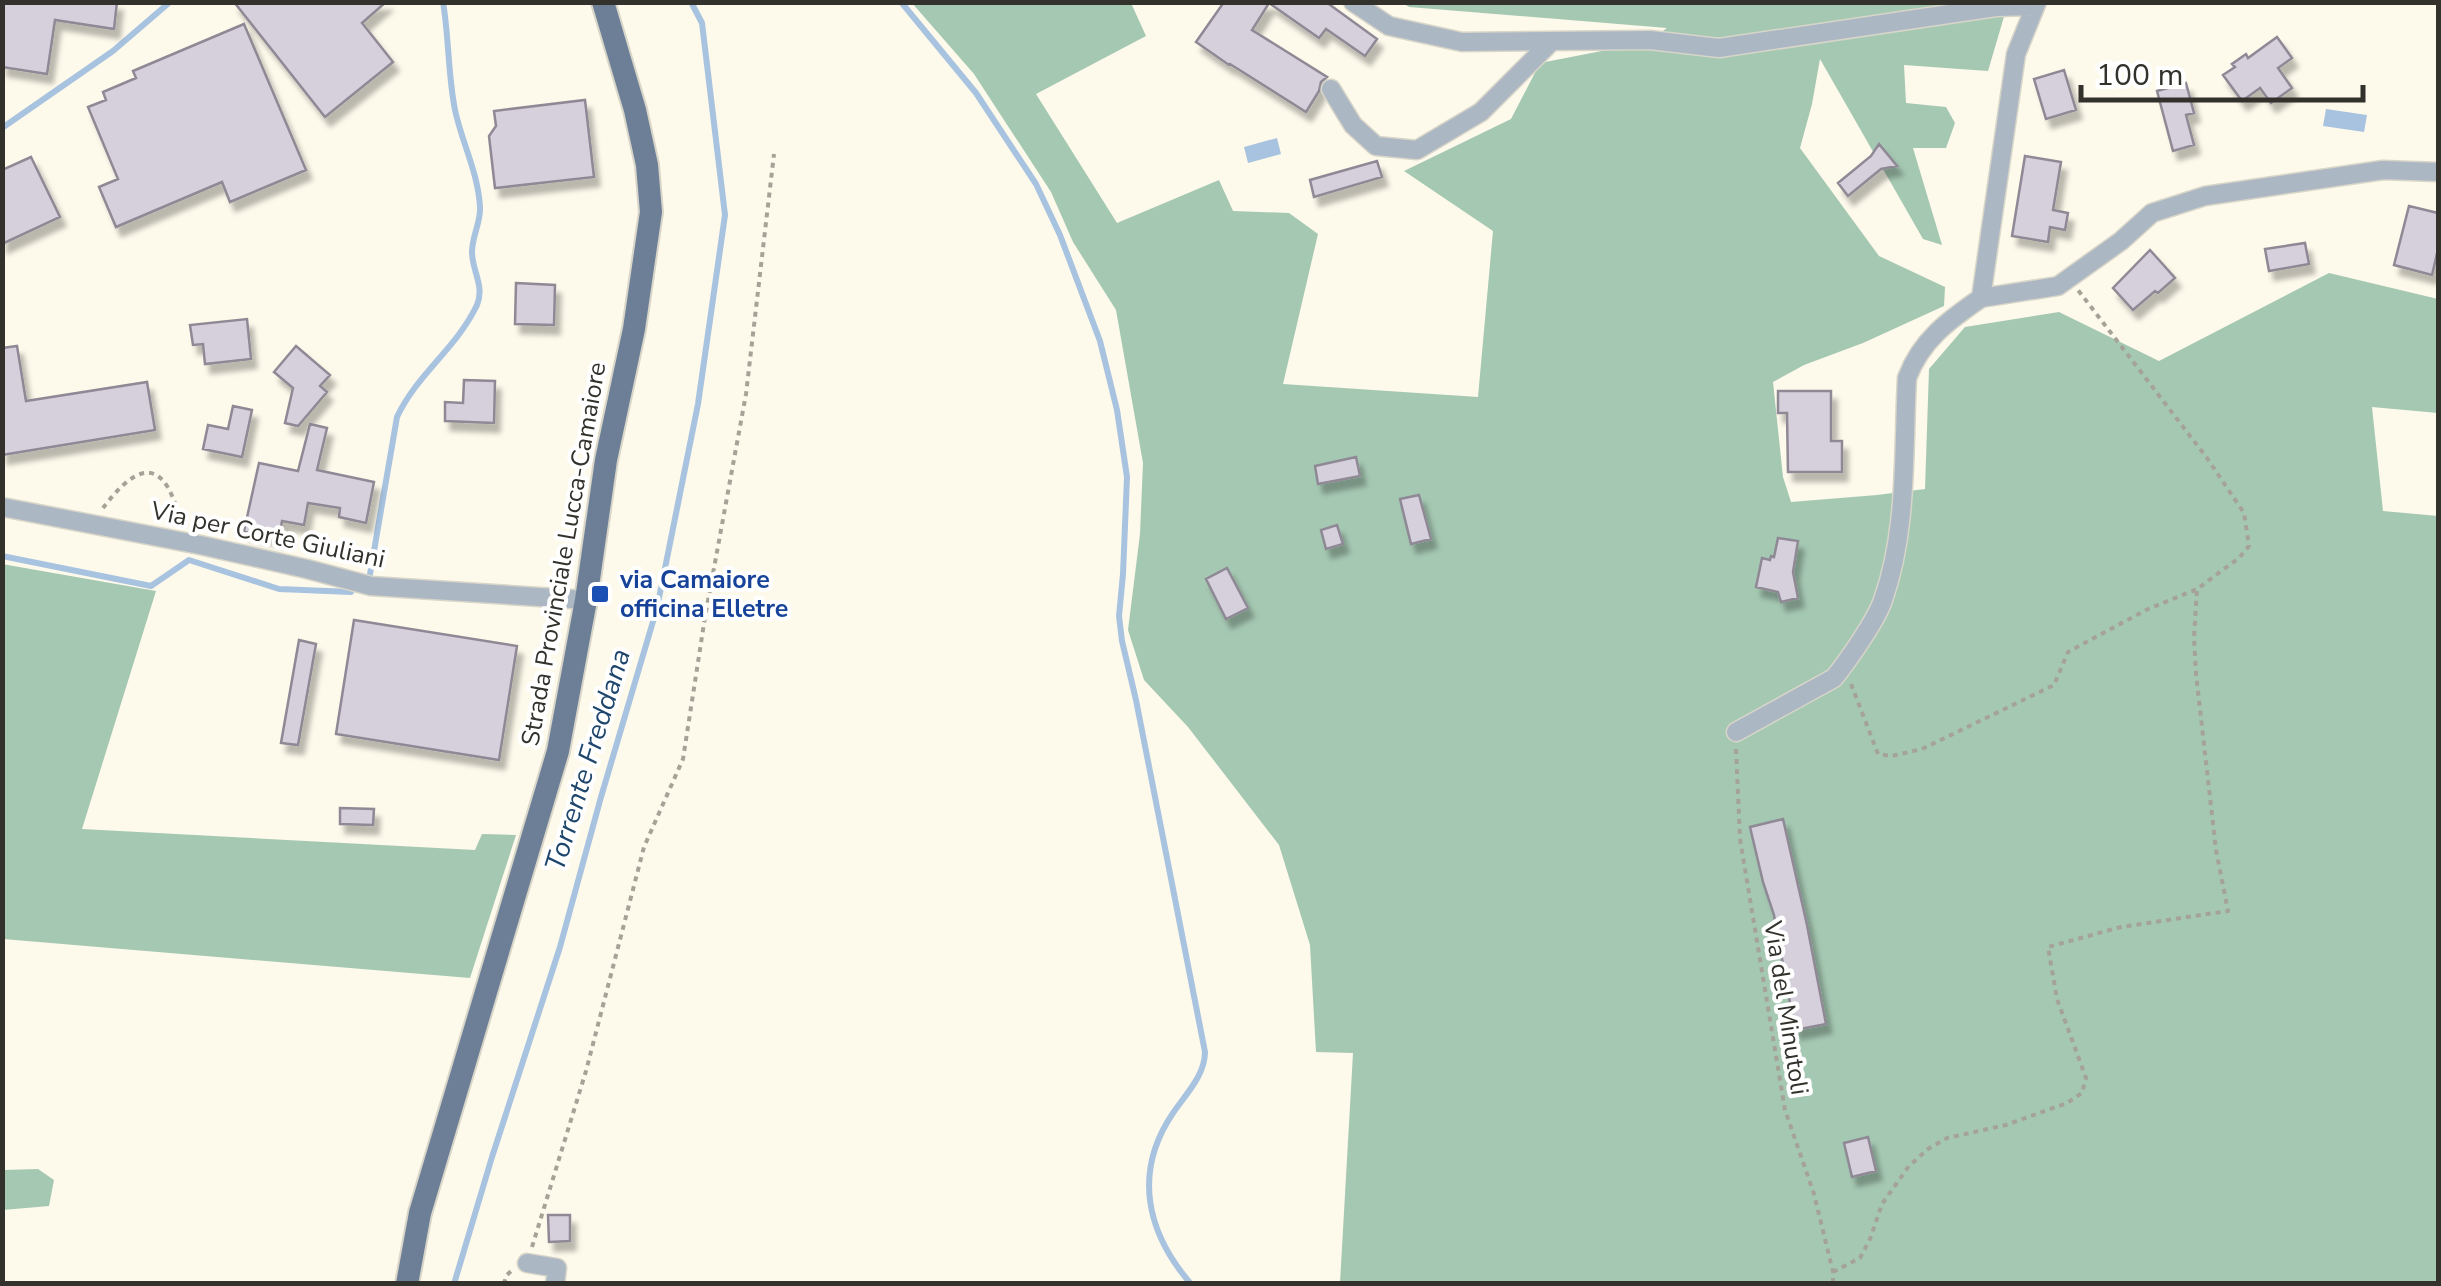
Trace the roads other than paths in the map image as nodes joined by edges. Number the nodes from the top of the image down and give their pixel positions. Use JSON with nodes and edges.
{"nodes":[{"id":1,"x":603,"y":2,"type":"edge"},
{"id":2,"x":1353,"y":2,"type":"edge"},
{"id":3,"x":2036,"y":4,"type":"edge"},
{"id":4,"x":1552,"y":41,"type":"junction"},
{"id":5,"x":1331,"y":89,"type":"dead end"},
{"id":6,"x":2438,"y":172,"type":"edge"},
{"id":7,"x":1981,"y":298,"type":"junction"},
{"id":8,"x":2,"y":507,"type":"edge"},
{"id":9,"x":586,"y":600,"type":"junction"},
{"id":10,"x":1736,"y":732,"type":"road end"},
{"id":11,"x":527,"y":1262,"type":"road end"},
{"id":12,"x":408,"y":1284,"type":"edge"},
{"id":13,"x":555,"y":1284,"type":"edge"}],
"edges":[{"from":1,"to":9,"type":"main road","name":"Strada Provinciale Lucca-Camaiore"},
{"from":2,"to":4,"type":"street"},
{"from":3,"to":4,"type":"street"},
{"from":3,"to":7,"type":"street"},
{"from":4,"to":5,"type":"street"},
{"from":6,"to":7,"type":"street"},
{"from":7,"to":10,"type":"street"},
{"from":8,"to":9,"type":"street","name":"Via per Corte Giuliani"},
{"from":9,"to":12,"type":"main road","name":"Strada Provinciale Lucca-Camaiore"},
{"from":11,"to":13,"type":"street"}]}
